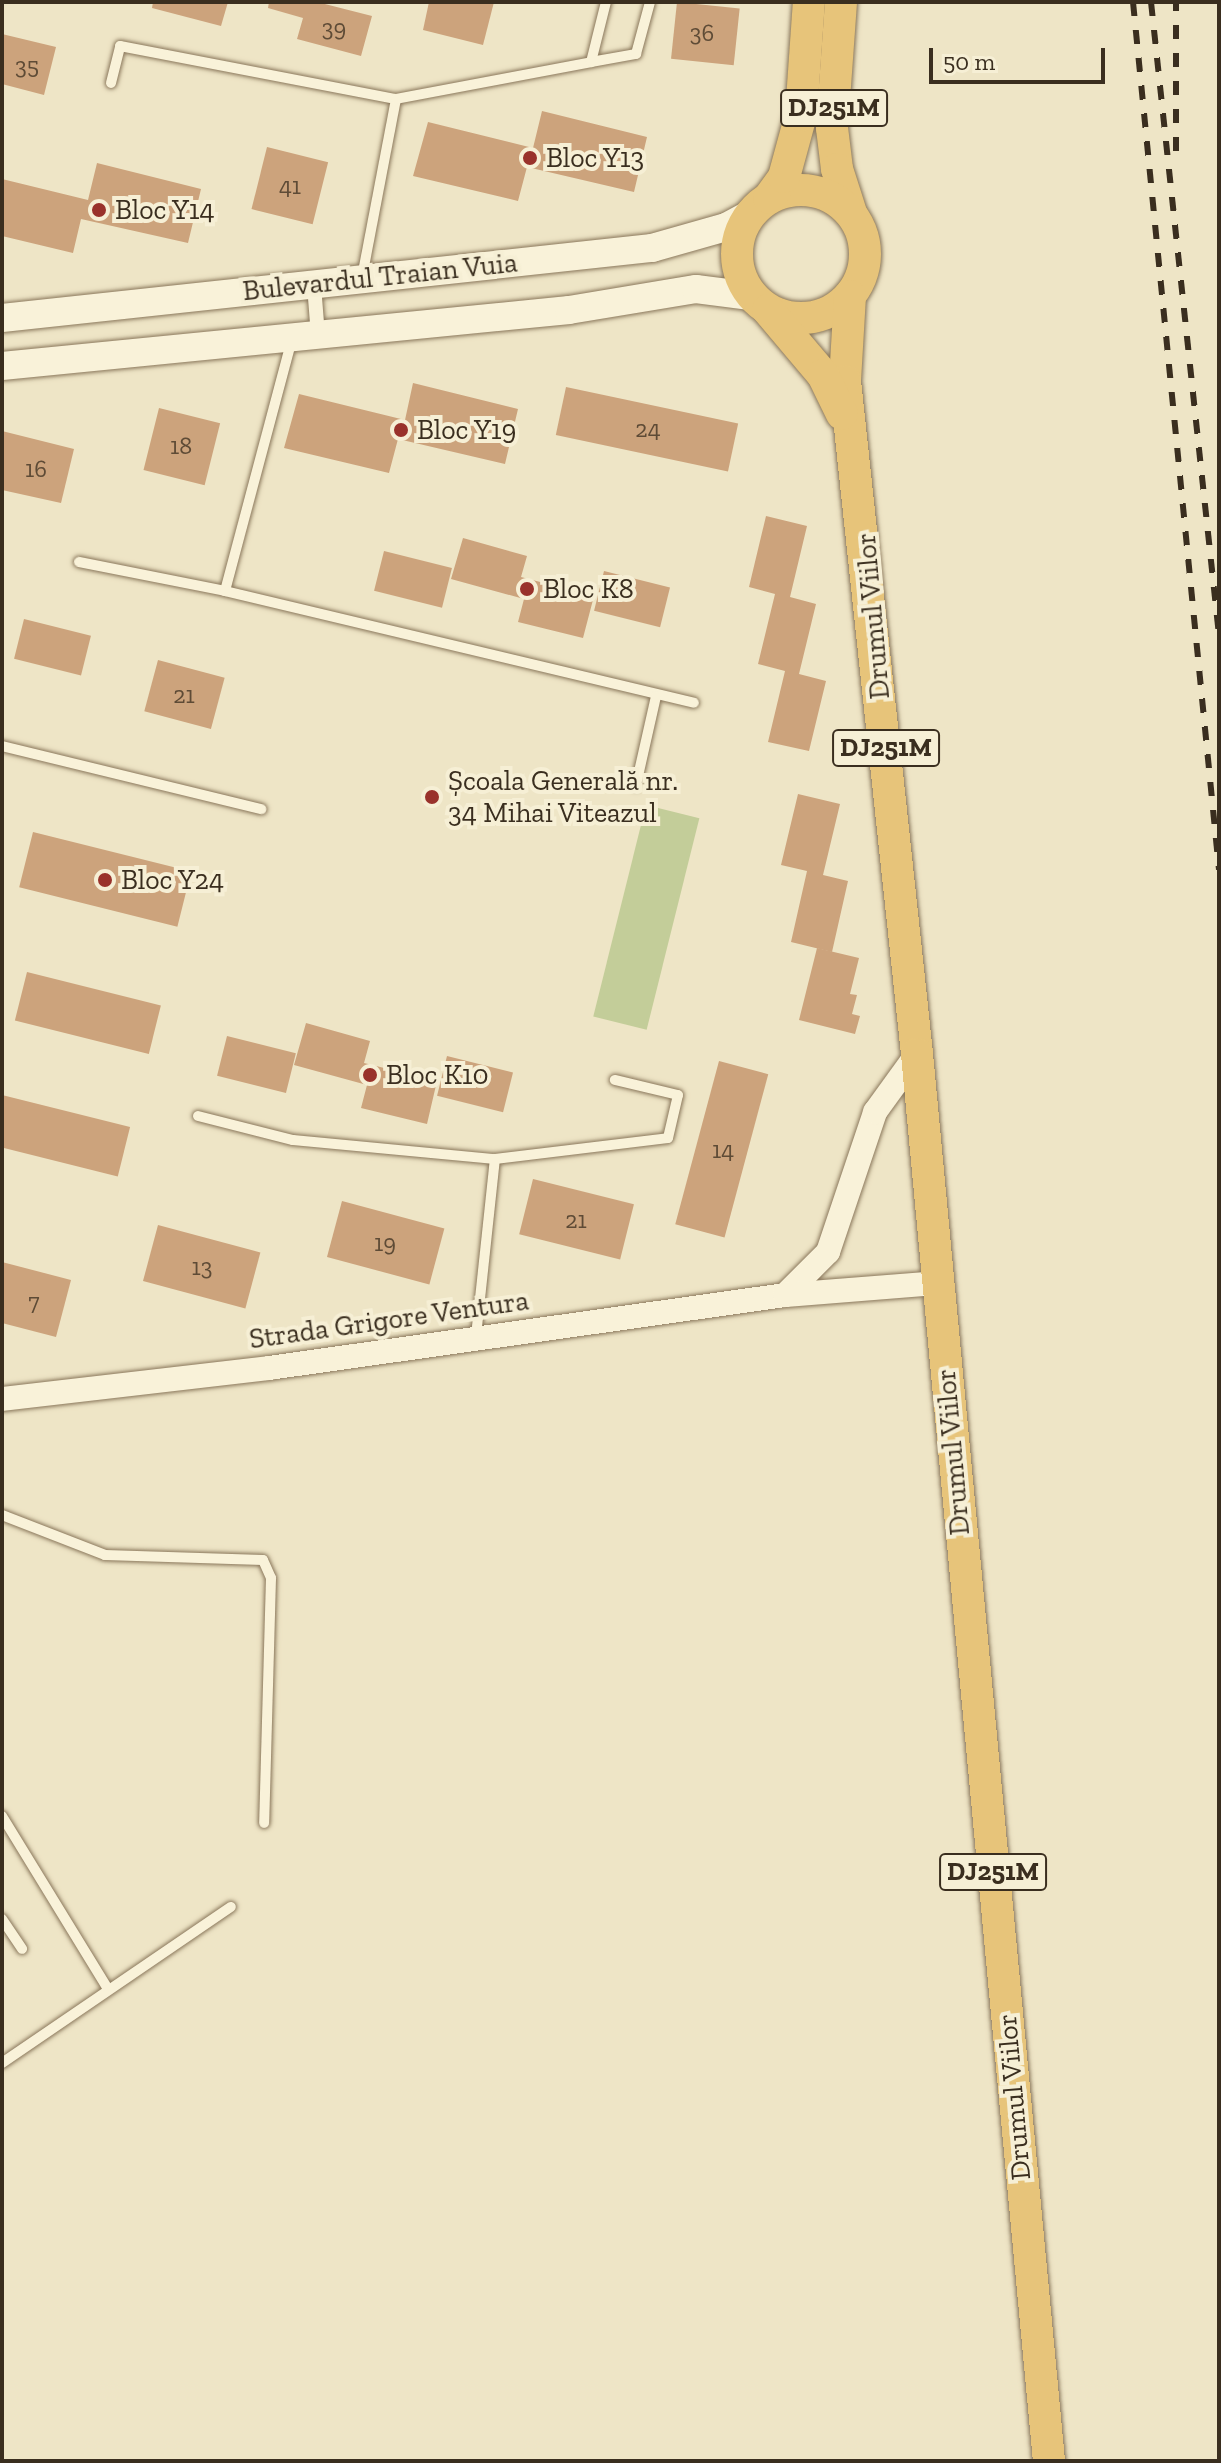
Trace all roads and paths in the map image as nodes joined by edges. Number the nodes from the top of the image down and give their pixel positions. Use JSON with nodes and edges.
{"nodes":[{"id":1,"x":606,"y":2,"type":"edge"},
{"id":2,"x":650,"y":2,"type":"edge"},
{"id":3,"x":809,"y":2,"type":"edge"},
{"id":4,"x":841,"y":2,"type":"edge"},
{"id":5,"x":591,"y":62,"type":"junction"},
{"id":6,"x":111,"y":83,"type":"dead end"},
{"id":7,"x":396,"y":99,"type":"junction"},
{"id":8,"x":760,"y":205,"type":"junction"},
{"id":9,"x":851,"y":213,"type":"junction"},
{"id":10,"x":362,"y":280,"type":"junction"},
{"id":11,"x":314,"y":285,"type":"junction"},
{"id":12,"x":850,"y":296,"type":"junction"},
{"id":13,"x":760,"y":303,"type":"junction"},
{"id":14,"x":2,"y":318,"type":"edge"},
{"id":15,"x":305,"y":337,"type":"junction"},
{"id":16,"x":2,"y":366,"type":"edge"},
{"id":17,"x":853,"y":443,"type":"junction"},
{"id":18,"x":79,"y":562,"type":"dead end"},
{"id":19,"x":225,"y":591,"type":"junction"},
{"id":20,"x":656,"y":696,"type":"junction"},
{"id":21,"x":694,"y":703,"type":"dead end"},
{"id":22,"x":2,"y":746,"type":"edge"},
{"id":23,"x":636,"y":785,"type":"dead end"},
{"id":24,"x":261,"y":809,"type":"dead end"},
{"id":25,"x":917,"y":1054,"type":"junction"},
{"id":26,"x":615,"y":1080,"type":"dead end"},
{"id":27,"x":198,"y":1116,"type":"dead end"},
{"id":28,"x":495,"y":1159,"type":"junction"},
{"id":29,"x":937,"y":1283,"type":"junction"},
{"id":30,"x":785,"y":1295,"type":"junction"},
{"id":31,"x":476,"y":1336,"type":"junction"},
{"id":32,"x":2,"y":1399,"type":"edge"},
{"id":33,"x":2,"y":1515,"type":"edge"},
{"id":34,"x":2,"y":1816,"type":"edge"},
{"id":35,"x":264,"y":1823,"type":"dead end"},
{"id":36,"x":231,"y":1907,"type":"dead end"},
{"id":37,"x":2,"y":1919,"type":"edge"},
{"id":38,"x":22,"y":1949,"type":"dead end"},
{"id":39,"x":108,"y":1989,"type":"junction"},
{"id":40,"x":2,"y":2063,"type":"edge"},
{"id":41,"x":1049,"y":2461,"type":"edge"}],
"edges":[{"from":1,"to":5,"type":"lane"},
{"from":2,"to":5,"type":"lane"},
{"from":3,"to":8,"type":"highway","number":"DJ251M"},
{"from":4,"to":9,"type":"highway","number":"DJ251M"},
{"from":5,"to":7,"type":"lane"},
{"from":6,"to":7,"type":"lane"},
{"from":7,"to":10,"type":"lane"},
{"from":8,"to":9,"type":"highway"},
{"from":8,"to":10,"type":"main road","name":"Bulevardul Traian Vuia"},
{"from":8,"to":13,"type":"highway","number":"DJ251M"},
{"from":9,"to":12,"type":"highway","number":"DJ251M"},
{"from":10,"to":11,"type":"main road","name":"Bulevardul Traian Vuia"},
{"from":11,"to":14,"type":"main road","name":"Bulevardul Traian Vuia"},
{"from":11,"to":15,"type":"street"},
{"from":12,"to":13,"type":"highway"},
{"from":12,"to":17,"type":"highway","name":"Drumul Viilor","number":"DJ251M"},
{"from":13,"to":15,"type":"main road","name":"Bulevardul Traian Vuia"},
{"from":13,"to":17,"type":"highway","name":"Drumul Viilor","number":"DJ251M"},
{"from":15,"to":16,"type":"main road","name":"Bulevardul Traian Vuia"},
{"from":15,"to":19,"type":"lane"},
{"from":17,"to":25,"type":"highway","name":"Drumul Viilor","number":"DJ251M"},
{"from":18,"to":19,"type":"lane"},
{"from":19,"to":20,"type":"lane"},
{"from":20,"to":21,"type":"lane"},
{"from":20,"to":23,"type":"lane"},
{"from":22,"to":24,"type":"lane"},
{"from":25,"to":29,"type":"highway","name":"Drumul Viilor","number":"DJ251M"},
{"from":25,"to":30,"type":"street"},
{"from":26,"to":28,"type":"lane"},
{"from":27,"to":28,"type":"lane"},
{"from":28,"to":31,"type":"lane"},
{"from":29,"to":30,"type":"street","name":"Strada Grigore Ventura"},
{"from":29,"to":41,"type":"highway","name":"Drumul Viilor","number":"DJ251M"},
{"from":30,"to":31,"type":"street","name":"Strada Grigore Ventura"},
{"from":31,"to":32,"type":"street","name":"Strada Grigore Ventura"},
{"from":33,"to":35,"type":"lane"},
{"from":34,"to":39,"type":"lane"},
{"from":36,"to":39,"type":"lane"},
{"from":37,"to":38,"type":"lane"},
{"from":39,"to":40,"type":"lane"}]}
